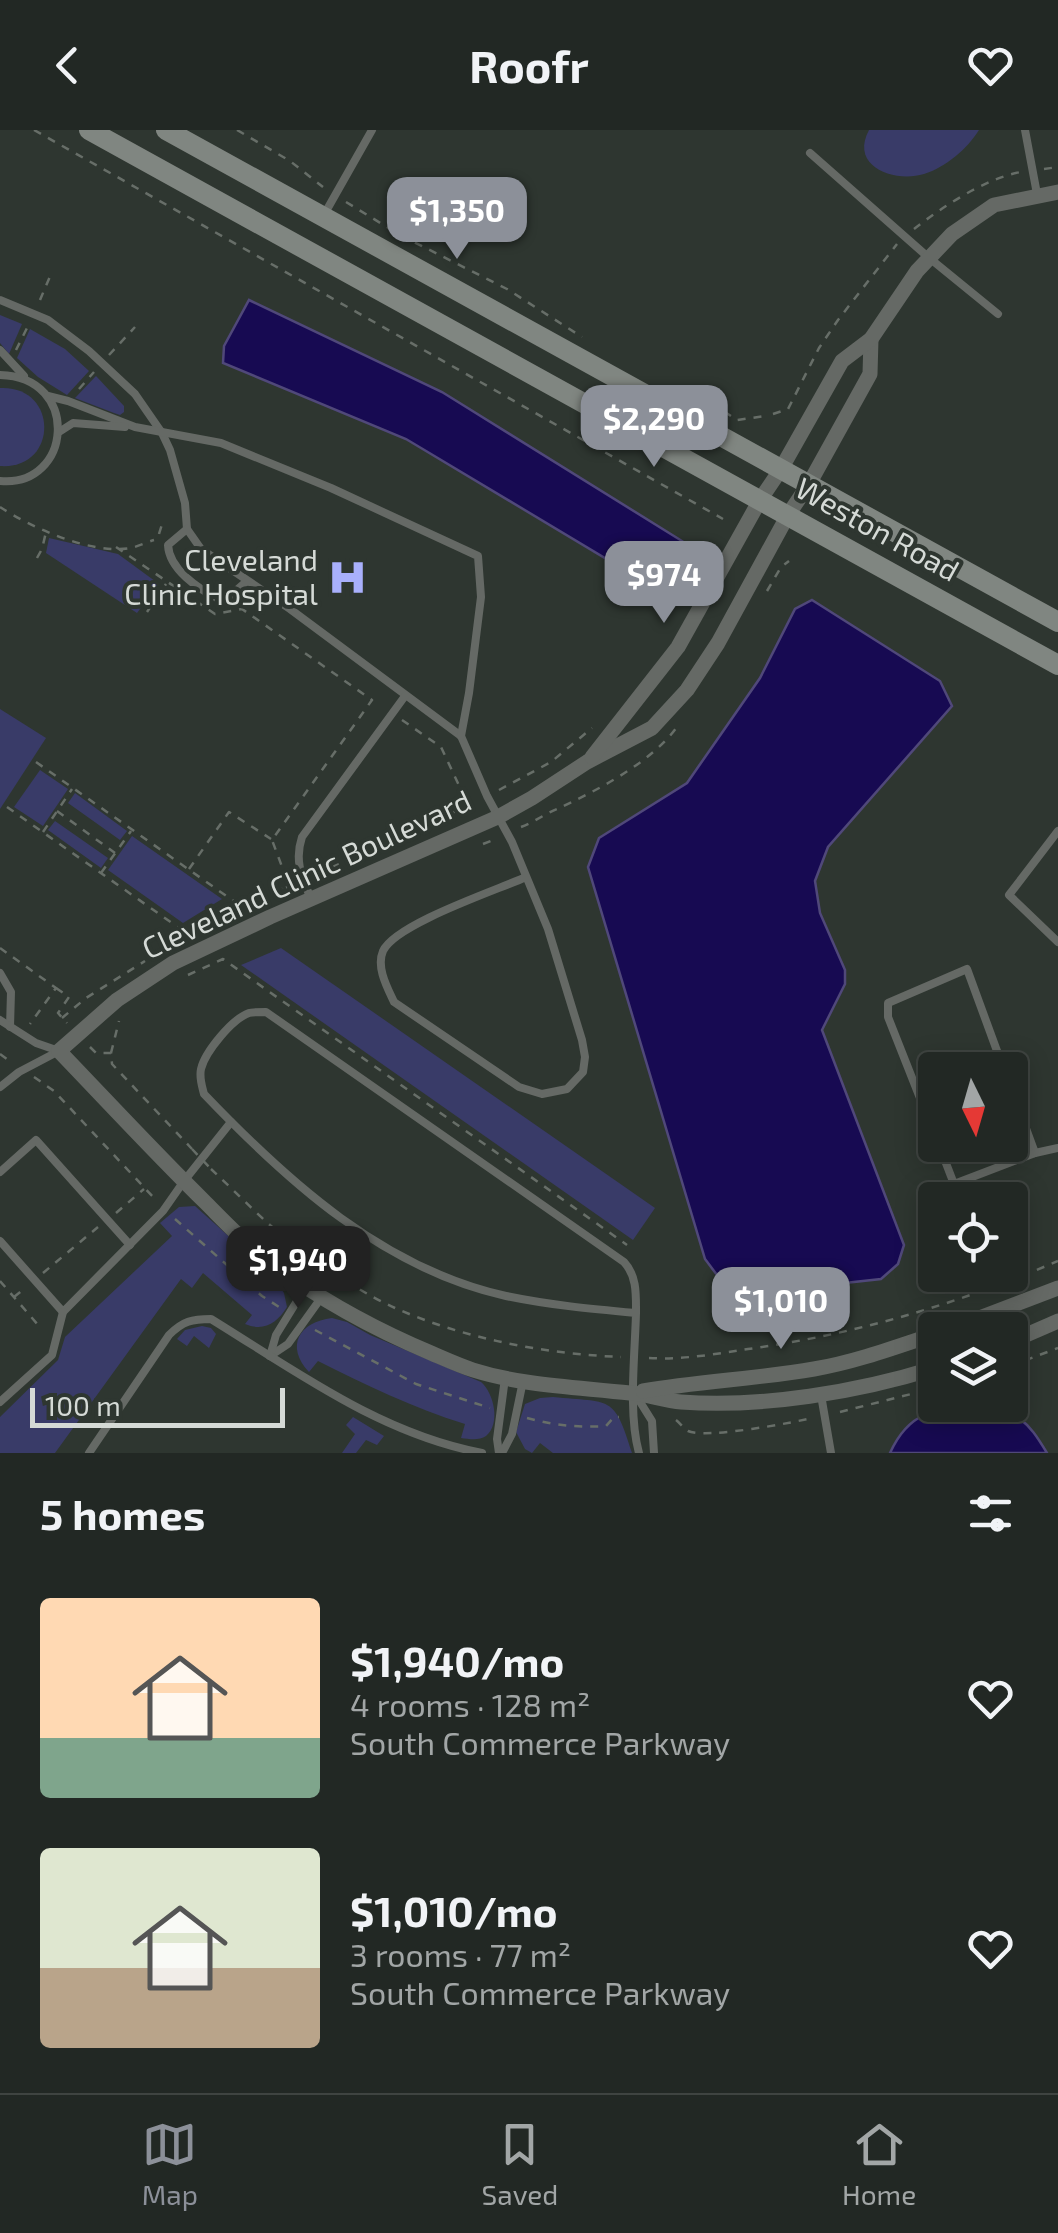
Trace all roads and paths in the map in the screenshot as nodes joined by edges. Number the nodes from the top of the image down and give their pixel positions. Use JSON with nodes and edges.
{"nodes":[{"id":1,"x":34,"y":130,"type":"edge"},
{"id":2,"x":89,"y":130,"type":"edge"},
{"id":3,"x":166,"y":130,"type":"edge"},
{"id":4,"x":237,"y":130,"type":"edge"},
{"id":5,"x":372,"y":130,"type":"edge"},
{"id":6,"x":1026,"y":130,"type":"edge"},
{"id":7,"x":810,"y":153,"type":"dead end"},
{"id":8,"x":1058,"y":192,"type":"edge"},
{"id":9,"x":335,"y":195,"type":"junction"},
{"id":10,"x":1038,"y":196,"type":"junction"},
{"id":11,"x":324,"y":217,"type":"junction"},
{"id":12,"x":928,"y":258,"type":"junction"},
{"id":13,"x":0,"y":300,"type":"edge"},
{"id":14,"x":998,"y":314,"type":"dead end"},
{"id":15,"x":584,"y":338,"type":"dead end"},
{"id":16,"x":872,"y":339,"type":"junction"},
{"id":17,"x":0,"y":350,"type":"edge"},
{"id":18,"x":0,"y":375,"type":"edge"},
{"id":19,"x":27,"y":380,"type":"junction"},
{"id":20,"x":48,"y":396,"type":"junction"},
{"id":21,"x":698,"y":408,"type":"dead end"},
{"id":22,"x":765,"y":416,"type":"dead end"},
{"id":23,"x":135,"y":428,"type":"junction"},
{"id":24,"x":58,"y":432,"type":"junction"},
{"id":25,"x":162,"y":433,"type":"junction"},
{"id":26,"x":781,"y":469,"type":"junction"},
{"id":27,"x":0,"y":481,"type":"edge"},
{"id":28,"x":809,"y":484,"type":"junction"},
{"id":29,"x":760,"y":500,"type":"junction"},
{"id":30,"x":0,"y":507,"type":"edge"},
{"id":31,"x":788,"y":516,"type":"junction"},
{"id":32,"x":723,"y":519,"type":"dead end"},
{"id":33,"x":163,"y":522,"type":"dead end"},
{"id":34,"x":186,"y":529,"type":"junction"},
{"id":35,"x":46,"y":531,"type":"junction"},
{"id":36,"x":116,"y":548,"type":"junction"},
{"id":37,"x":36,"y":558,"type":"dead end"},
{"id":38,"x":167,"y":582,"type":"junction"},
{"id":39,"x":247,"y":582,"type":"junction"},
{"id":40,"x":147,"y":612,"type":"dead end"},
{"id":41,"x":1058,"y":622,"type":"edge"},
{"id":42,"x":1058,"y":665,"type":"edge"},
{"id":43,"x":406,"y":696,"type":"junction"},
{"id":44,"x":372,"y":700,"type":"junction"},
{"id":45,"x":392,"y":714,"type":"junction"},
{"id":46,"x":602,"y":720,"type":"dead end"},
{"id":47,"x":461,"y":736,"type":"junction"},
{"id":48,"x":36,"y":762,"type":"dead end"},
{"id":49,"x":588,"y":762,"type":"junction"},
{"id":50,"x":72,"y":788,"type":"junction"},
{"id":51,"x":487,"y":796,"type":"junction"},
{"id":52,"x":7,"y":807,"type":"dead end"},
{"id":53,"x":57,"y":810,"type":"junction"},
{"id":54,"x":458,"y":812,"type":"junction"},
{"id":55,"x":498,"y":816,"type":"junction"},
{"id":56,"x":132,"y":830,"type":"junction"},
{"id":57,"x":1058,"y":831,"type":"edge"},
{"id":58,"x":43,"y":832,"type":"junction"},
{"id":59,"x":272,"y":840,"type":"junction"},
{"id":60,"x":116,"y":853,"type":"junction"},
{"id":61,"x":189,"y":870,"type":"junction"},
{"id":62,"x":101,"y":873,"type":"junction"},
{"id":63,"x":526,"y":878,"type":"junction"},
{"id":64,"x":303,"y":880,"type":"junction"},
{"id":65,"x":282,"y":890,"type":"junction"},
{"id":66,"x":311,"y":899,"type":"junction"},
{"id":67,"x":242,"y":908,"type":"junction"},
{"id":68,"x":262,"y":921,"type":"junction"},
{"id":69,"x":1058,"y":942,"type":"edge"},
{"id":70,"x":0,"y":948,"type":"edge"},
{"id":71,"x":148,"y":959,"type":"dead end"},
{"id":72,"x":0,"y":973,"type":"edge"},
{"id":73,"x":185,"y":977,"type":"dead end"},
{"id":74,"x":56,"y":988,"type":"junction"},
{"id":75,"x":62,"y":1018,"type":"junction"},
{"id":76,"x":0,"y":1020,"type":"edge"},
{"id":77,"x":120,"y":1021,"type":"dead end"},
{"id":78,"x":10,"y":1027,"type":"junction"},
{"id":79,"x":22,"y":1034,"type":"junction"},
{"id":80,"x":78,"y":1034,"type":"junction"},
{"id":81,"x":59,"y":1051,"type":"junction"},
{"id":82,"x":997,"y":1052,"type":"edge"},
{"id":83,"x":111,"y":1053,"type":"junction"},
{"id":84,"x":0,"y":1054,"type":"edge"},
{"id":85,"x":23,"y":1070,"type":"junction"},
{"id":86,"x":0,"y":1087,"type":"edge"},
{"id":87,"x":918,"y":1093,"type":"edge"},
{"id":88,"x":231,"y":1122,"type":"junction"},
{"id":89,"x":1028,"y":1134,"type":"edge"},
{"id":90,"x":1058,"y":1148,"type":"edge"},
{"id":91,"x":1035,"y":1153,"type":"junction"},
{"id":92,"x":1028,"y":1156,"type":"edge"},
{"id":93,"x":945,"y":1162,"type":"edge"},
{"id":94,"x":1011,"y":1162,"type":"edge"},
{"id":95,"x":211,"y":1170,"type":"dead end"},
{"id":96,"x":0,"y":1172,"type":"edge"},
{"id":97,"x":184,"y":1182,"type":"junction"},
{"id":98,"x":146,"y":1188,"type":"junction"},
{"id":99,"x":165,"y":1209,"type":"junction"},
{"id":100,"x":107,"y":1220,"type":"junction"},
{"id":101,"x":0,"y":1241,"type":"edge"},
{"id":102,"x":130,"y":1245,"type":"junction"},
{"id":103,"x":626,"y":1245,"type":"dead end"},
{"id":104,"x":34,"y":1280,"type":"junction"},
{"id":105,"x":0,"y":1281,"type":"edge"},
{"id":106,"x":305,"y":1288,"type":"junction"},
{"id":107,"x":1058,"y":1288,"type":"edge"},
{"id":108,"x":14,"y":1297,"type":"junction"},
{"id":109,"x":320,"y":1298,"type":"junction"},
{"id":110,"x":63,"y":1312,"type":"junction"},
{"id":111,"x":636,"y":1312,"type":"junction"},
{"id":112,"x":995,"y":1312,"type":"edge"},
{"id":113,"x":289,"y":1314,"type":"junction"},
{"id":114,"x":1058,"y":1320,"type":"edge"},
{"id":115,"x":303,"y":1323,"type":"junction"},
{"id":116,"x":40,"y":1326,"type":"dead end"},
{"id":117,"x":1028,"y":1334,"type":"edge"},
{"id":118,"x":918,"y":1339,"type":"edge"},
{"id":119,"x":1058,"y":1348,"type":"edge"},
{"id":120,"x":270,"y":1356,"type":"junction"},
{"id":121,"x":1028,"y":1359,"type":"edge"},
{"id":122,"x":918,"y":1373,"type":"edge"},
{"id":123,"x":505,"y":1378,"type":"junction"},
{"id":124,"x":522,"y":1381,"type":"junction"},
{"id":125,"x":918,"y":1392,"type":"edge"},
{"id":126,"x":634,"y":1393,"type":"junction"},
{"id":127,"x":820,"y":1395,"type":"junction"},
{"id":128,"x":0,"y":1402,"type":"edge"},
{"id":129,"x":500,"y":1411,"type":"junction"},
{"id":130,"x":516,"y":1415,"type":"junction"},
{"id":131,"x":650,"y":1416,"type":"junction"},
{"id":132,"x":824,"y":1416,"type":"junction"},
{"id":133,"x":635,"y":1417,"type":"junction"},
{"id":134,"x":828,"y":1452,"type":"edge"},
{"id":135,"x":89,"y":1453,"type":"edge"},
{"id":136,"x":482,"y":1453,"type":"edge"},
{"id":137,"x":500,"y":1453,"type":"edge"},
{"id":138,"x":639,"y":1453,"type":"edge"},
{"id":139,"x":654,"y":1453,"type":"edge"}],
"edges":[{"from":1,"to":32,"type":"path"},
{"from":2,"to":29,"type":"main road","name":"Weston Road"},
{"from":3,"to":11,"type":"main road","name":"Weston Road"},
{"from":4,"to":9,"type":"path"},
{"from":5,"to":9,"type":"lane"},
{"from":6,"to":10,"type":"lane"},
{"from":7,"to":12,"type":"lane"},
{"from":8,"to":10,"type":"street"},
{"from":9,"to":11,"type":"lane"},
{"from":9,"to":15,"type":"path"},
{"from":10,"to":12,"type":"street"},
{"from":11,"to":26,"type":"main road","name":"Weston Road"},
{"from":12,"to":14,"type":"lane"},
{"from":12,"to":16,"type":"street"},
{"from":13,"to":25,"type":"lane"},
{"from":16,"to":26,"type":"street","name":"Cleveland Clinic Boulevard"},
{"from":16,"to":28,"type":"street","name":"Cleveland Clinic Boulevard"},
{"from":17,"to":19,"type":"lane"},
{"from":18,"to":19,"type":"lane"},
{"from":19,"to":20,"type":"lane"},
{"from":20,"to":23,"type":"lane"},
{"from":20,"to":24,"type":"lane"},
{"from":21,"to":22,"type":"path"},
{"from":23,"to":24,"type":"lane"},
{"from":23,"to":25,"type":"lane"},
{"from":24,"to":27,"type":"lane"},
{"from":25,"to":34,"type":"lane"},
{"from":25,"to":47,"type":"lane"},
{"from":26,"to":28,"type":"main road","name":"Weston Road"},
{"from":26,"to":29,"type":"street","name":"Cleveland Clinic Boulevard"},
{"from":28,"to":31,"type":"street","name":"Cleveland Clinic Boulevard"},
{"from":28,"to":41,"type":"main road","name":"Weston Road"},
{"from":29,"to":31,"type":"main road","name":"Weston Road"},
{"from":29,"to":49,"type":"street","name":"Cleveland Clinic Boulevard"},
{"from":30,"to":35,"type":"path"},
{"from":31,"to":42,"type":"main road","name":"Weston Road"},
{"from":31,"to":49,"type":"street","name":"Cleveland Clinic Boulevard"},
{"from":33,"to":36,"type":"path"},
{"from":34,"to":39,"type":"lane"},
{"from":34,"to":39,"type":"lane"},
{"from":35,"to":36,"type":"path"},
{"from":35,"to":37,"type":"path"},
{"from":36,"to":38,"type":"path"},
{"from":38,"to":40,"type":"path"},
{"from":38,"to":44,"type":"path"},
{"from":39,"to":43,"type":"lane"},
{"from":43,"to":45,"type":"lane"},
{"from":43,"to":47,"type":"lane"},
{"from":44,"to":45,"type":"path"},
{"from":44,"to":59,"type":"path"},
{"from":45,"to":54,"type":"path"},
{"from":45,"to":64,"type":"lane"},
{"from":46,"to":51,"type":"path"},
{"from":47,"to":51,"type":"lane"},
{"from":48,"to":50,"type":"path"},
{"from":49,"to":55,"type":"street","name":"Cleveland Clinic Boulevard"},
{"from":50,"to":53,"type":"path"},
{"from":50,"to":56,"type":"path"},
{"from":51,"to":54,"type":"path"},
{"from":51,"to":55,"type":"lane"},
{"from":52,"to":58,"type":"path"},
{"from":53,"to":58,"type":"path"},
{"from":53,"to":60,"type":"path"},
{"from":54,"to":64,"type":"path"},
{"from":55,"to":63,"type":"lane"},
{"from":55,"to":66,"type":"street","name":"Cleveland Clinic Boulevard"},
{"from":56,"to":60,"type":"path"},
{"from":56,"to":61,"type":"path"},
{"from":57,"to":69,"type":"lane"},
{"from":58,"to":62,"type":"path"},
{"from":59,"to":61,"type":"path"},
{"from":59,"to":65,"type":"path"},
{"from":60,"to":62,"type":"path"},
{"from":61,"to":67,"type":"path"},
{"from":62,"to":67,"type":"path"},
{"from":63,"to":63,"type":"lane"},
{"from":64,"to":65,"type":"path"},
{"from":64,"to":66,"type":"lane"},
{"from":65,"to":67,"type":"path"},
{"from":66,"to":68,"type":"street","name":"Cleveland Clinic Boulevard"},
{"from":67,"to":68,"type":"path"},
{"from":68,"to":80,"type":"street","name":"Cleveland Clinic Boulevard"},
{"from":70,"to":74,"type":"path"},
{"from":71,"to":75,"type":"path"},
{"from":72,"to":78,"type":"lane"},
{"from":73,"to":103,"type":"path"},
{"from":74,"to":75,"type":"path"},
{"from":74,"to":79,"type":"path"},
{"from":75,"to":80,"type":"path"},
{"from":76,"to":78,"type":"lane"},
{"from":77,"to":83,"type":"path"},
{"from":78,"to":79,"type":"lane"},
{"from":79,"to":81,"type":"lane"},
{"from":80,"to":81,"type":"street","name":"Cleveland Clinic Boulevard"},
{"from":80,"to":83,"type":"path"},
{"from":81,"to":85,"type":"lane"},
{"from":81,"to":97,"type":"street"},
{"from":82,"to":87,"type":"lane"},
{"from":83,"to":95,"type":"path","bridge":true},
{"from":84,"to":85,"type":"path"},
{"from":85,"to":86,"type":"lane"},
{"from":85,"to":98,"type":"path"},
{"from":88,"to":97,"type":"lane"},
{"from":88,"to":111,"type":"lane"},
{"from":88,"to":111,"type":"lane"},
{"from":89,"to":91,"type":"lane"},
{"from":90,"to":91,"type":"lane"},
{"from":91,"to":92,"type":"lane"},
{"from":93,"to":94,"type":"lane"},
{"from":96,"to":100,"type":"lane"},
{"from":97,"to":99,"type":"lane"},
{"from":97,"to":106,"type":"street"},
{"from":98,"to":99,"type":"path"},
{"from":98,"to":100,"type":"path"},
{"from":99,"to":102,"type":"lane"},
{"from":99,"to":113,"type":"path"},
{"from":100,"to":102,"type":"lane"},
{"from":100,"to":104,"type":"path"},
{"from":101,"to":104,"type":"lane"},
{"from":102,"to":110,"type":"lane"},
{"from":104,"to":108,"type":"path"},
{"from":104,"to":110,"type":"lane"},
{"from":105,"to":108,"type":"path"},
{"from":106,"to":109,"type":"street"},
{"from":106,"to":113,"type":"lane"},
{"from":107,"to":112,"type":"street"},
{"from":108,"to":116,"type":"path"},
{"from":109,"to":115,"type":"lane"},
{"from":109,"to":123,"type":"street"},
{"from":110,"to":128,"type":"lane"},
{"from":111,"to":126,"type":"lane"},
{"from":113,"to":120,"type":"lane"},
{"from":114,"to":117,"type":"street"},
{"from":115,"to":120,"type":"lane"},
{"from":115,"to":129,"type":"path"},
{"from":118,"to":126,"type":"street"},
{"from":119,"to":121,"type":"path"},
{"from":120,"to":135,"type":"lane"},
{"from":120,"to":136,"type":"lane"},
{"from":122,"to":127,"type":"street"},
{"from":123,"to":124,"type":"street"},
{"from":123,"to":129,"type":"lane"},
{"from":124,"to":126,"type":"street"},
{"from":124,"to":130,"type":"lane"},
{"from":125,"to":132,"type":"path"},
{"from":126,"to":127,"type":"street"},
{"from":126,"to":131,"type":"lane"},
{"from":126,"to":133,"type":"lane"},
{"from":127,"to":132,"type":"lane"},
{"from":129,"to":137,"type":"lane"},
{"from":130,"to":133,"type":"path"},
{"from":130,"to":137,"type":"lane"},
{"from":131,"to":132,"type":"path"},
{"from":131,"to":139,"type":"lane"},
{"from":132,"to":134,"type":"lane"},
{"from":133,"to":138,"type":"lane"}]}
